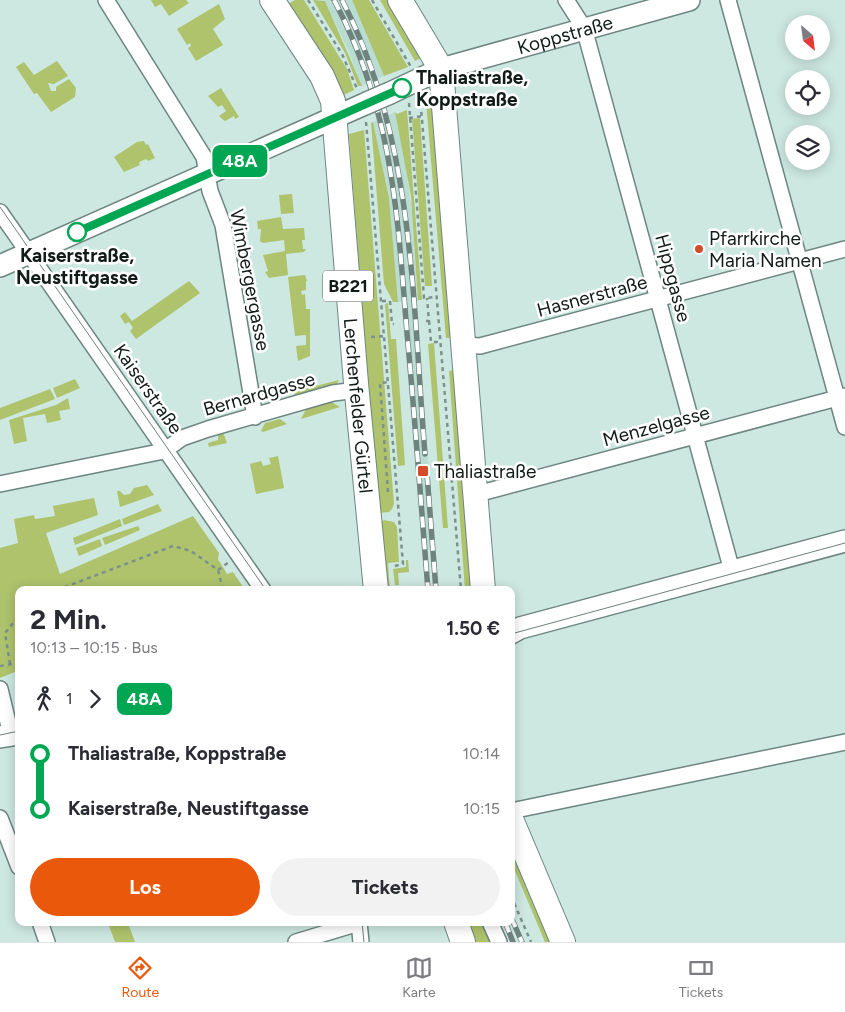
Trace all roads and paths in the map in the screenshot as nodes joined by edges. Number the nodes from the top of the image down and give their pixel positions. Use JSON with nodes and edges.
{"nodes":[{"id":1,"x":106,"y":0,"type":"edge"},
{"id":2,"x":272,"y":0,"type":"edge"},
{"id":3,"x":308,"y":0,"type":"edge"},
{"id":4,"x":372,"y":0,"type":"edge"},
{"id":5,"x":400,"y":0,"type":"edge"},
{"id":6,"x":566,"y":0,"type":"edge"},
{"id":7,"x":689,"y":0,"type":"edge"},
{"id":8,"x":728,"y":0,"type":"edge"},
{"id":9,"x":584,"y":28,"type":"junction"},
{"id":10,"x":411,"y":68,"type":"dead end"},
{"id":11,"x":441,"y":69,"type":"junction"},
{"id":12,"x":350,"y":110,"type":"junction"},
{"id":13,"x":422,"y":116,"type":"junction"},
{"id":14,"x":409,"y":118,"type":"junction"},
{"id":15,"x":207,"y":176,"type":"junction"},
{"id":16,"x":0,"y":212,"type":"edge"},
{"id":17,"x":845,"y":249,"type":"edge"},
{"id":18,"x":29,"y":254,"type":"junction"},
{"id":19,"x":800,"y":261,"type":"junction"},
{"id":20,"x":0,"y":266,"type":"edge"},
{"id":21,"x":436,"y":297,"type":"junction"},
{"id":22,"x":427,"y":298,"type":"junction"},
{"id":23,"x":658,"y":299,"type":"junction"},
{"id":24,"x":382,"y":301,"type":"junction"},
{"id":25,"x":394,"y":324,"type":"dead end"},
{"id":26,"x":440,"y":342,"type":"junction"},
{"id":27,"x":464,"y":345,"type":"junction"},
{"id":28,"x":388,"y":382,"type":"junction"},
{"id":29,"x":357,"y":390,"type":"junction"},
{"id":30,"x":841,"y":397,"type":"edge"},
{"id":31,"x":255,"y":417,"type":"junction"},
{"id":32,"x":845,"y":427,"type":"edge"},
{"id":33,"x":695,"y":436,"type":"junction"},
{"id":34,"x":166,"y":450,"type":"junction"},
{"id":35,"x":0,"y":484,"type":"edge"},
{"id":36,"x":388,"y":492,"type":"dead end"},
{"id":37,"x":477,"y":494,"type":"junction"},
{"id":38,"x":845,"y":541,"type":"edge"},
{"id":39,"x":732,"y":571,"type":"junction"},
{"id":40,"x":384,"y":582,"type":"edge"},
{"id":41,"x":68,"y":586,"type":"edge"},
{"id":42,"x":222,"y":586,"type":"edge"},
{"id":43,"x":260,"y":586,"type":"edge"},
{"id":44,"x":461,"y":586,"type":"edge"},
{"id":45,"x":483,"y":586,"type":"edge"},
{"id":46,"x":15,"y":621,"type":"edge"},
{"id":47,"x":0,"y":630,"type":"edge"},
{"id":48,"x":515,"y":630,"type":"edge"},
{"id":49,"x":5,"y":633,"type":"junction"},
{"id":50,"x":15,"y":663,"type":"edge"},
{"id":51,"x":10,"y":664,"type":"junction"},
{"id":52,"x":0,"y":666,"type":"edge"},
{"id":53,"x":0,"y":689,"type":"edge"},
{"id":54,"x":10,"y":735,"type":"edge"},
{"id":55,"x":845,"y":742,"type":"edge"},
{"id":56,"x":515,"y":810,"type":"edge"},
{"id":57,"x":0,"y":818,"type":"edge"},
{"id":58,"x":515,"y":828,"type":"edge"},
{"id":59,"x":15,"y":857,"type":"edge"},
{"id":60,"x":518,"y":884,"type":"dead end"},
{"id":61,"x":515,"y":885,"type":"edge"},
{"id":62,"x":515,"y":905,"type":"edge"},
{"id":63,"x":41,"y":926,"type":"edge"},
{"id":64,"x":348,"y":926,"type":"edge"},
{"id":65,"x":358,"y":926,"type":"edge"},
{"id":66,"x":457,"y":926,"type":"edge"},
{"id":67,"x":492,"y":926,"type":"edge"},
{"id":68,"x":47,"y":942,"type":"edge"},
{"id":69,"x":296,"y":942,"type":"edge"},
{"id":70,"x":361,"y":942,"type":"edge"},
{"id":71,"x":463,"y":942,"type":"edge"},
{"id":72,"x":498,"y":942,"type":"edge"},
{"id":73,"x":531,"y":942,"type":"edge"},
{"id":74,"x":563,"y":942,"type":"edge"}],
"edges":[{"from":1,"to":15,"type":"street","name":"Wimbergergasse"},
{"from":2,"to":12,"type":"main road","name":"Lerchenfelder Gürtel","number":"B221"},
{"from":3,"to":12,"type":"path"},
{"from":4,"to":10,"type":"path"},
{"from":5,"to":11,"type":"main road"},
{"from":6,"to":9,"type":"street","name":"Hippgasse"},
{"from":7,"to":9,"type":"main road","name":"Koppstraße"},
{"from":8,"to":19,"type":"street"},
{"from":9,"to":11,"type":"main road","name":"Koppstraße"},
{"from":9,"to":23,"type":"street","name":"Hippgasse"},
{"from":11,"to":12,"type":"main road","name":"Koppstraße","bridge":true},
{"from":11,"to":27,"type":"main road"},
{"from":12,"to":15,"type":"main road","name":"Koppstraße"},
{"from":12,"to":24,"type":"path"},
{"from":12,"to":29,"type":"main road","name":"Lerchenfelder Gürtel","number":"B221"},
{"from":13,"to":14,"type":"path"},
{"from":13,"to":14,"type":"path"},
{"from":13,"to":21,"type":"path"},
{"from":14,"to":22,"type":"path"},
{"from":15,"to":18,"type":"main road","name":"Koppstraße"},
{"from":15,"to":31,"type":"street","name":"Wimbergergasse"},
{"from":16,"to":18,"type":"street","name":"Kaiserstraße"},
{"from":17,"to":19,"type":"street","name":"Hasnerstraße"},
{"from":18,"to":20,"type":"main road","name":"Koppstraße"},
{"from":18,"to":34,"type":"street","name":"Kaiserstraße"},
{"from":19,"to":23,"type":"street","name":"Hasnerstraße"},
{"from":19,"to":30,"type":"street"},
{"from":21,"to":22,"type":"path"},
{"from":21,"to":26,"type":"path"},
{"from":22,"to":26,"type":"path"},
{"from":23,"to":27,"type":"street","name":"Hasnerstraße"},
{"from":23,"to":33,"type":"street","name":"Hippgasse"},
{"from":24,"to":25,"type":"path"},
{"from":24,"to":28,"type":"path"},
{"from":26,"to":44,"type":"path"},
{"from":27,"to":37,"type":"main road"},
{"from":28,"to":36,"type":"path"},
{"from":28,"to":40,"type":"path"},
{"from":29,"to":31,"type":"street","name":"Bernardgasse"},
{"from":29,"to":40,"type":"main road","name":"Lerchenfelder Gürtel","number":"B221"},
{"from":30,"to":32,"type":"street"},
{"from":30,"to":33,"type":"street","name":"Menzelgasse"},
{"from":31,"to":34,"type":"street","name":"Bernardgasse"},
{"from":33,"to":37,"type":"street","name":"Menzelgasse"},
{"from":33,"to":39,"type":"street","name":"Hippgasse"},
{"from":34,"to":35,"type":"street","name":"Bernardgasse"},
{"from":34,"to":43,"type":"street","name":"Kaiserstraße"},
{"from":37,"to":45,"type":"main road"},
{"from":38,"to":39,"type":"main road"},
{"from":39,"to":48,"type":"main road"},
{"from":41,"to":42,"type":"path"},
{"from":46,"to":49,"type":"path"},
{"from":47,"to":49,"type":"path"},
{"from":49,"to":51,"type":"path"},
{"from":50,"to":51,"type":"path"},
{"from":51,"to":52,"type":"path"},
{"from":53,"to":54,"type":"street"},
{"from":55,"to":56,"type":"street"},
{"from":57,"to":59,"type":"street"},
{"from":58,"to":74,"type":"main road"},
{"from":60,"to":61,"type":"path"},
{"from":62,"to":73,"type":"path"},
{"from":63,"to":68,"type":"street"},
{"from":64,"to":69,"type":"street"},
{"from":65,"to":70,"type":"street"},
{"from":66,"to":71,"type":"main road"},
{"from":67,"to":72,"type":"street"}]}
